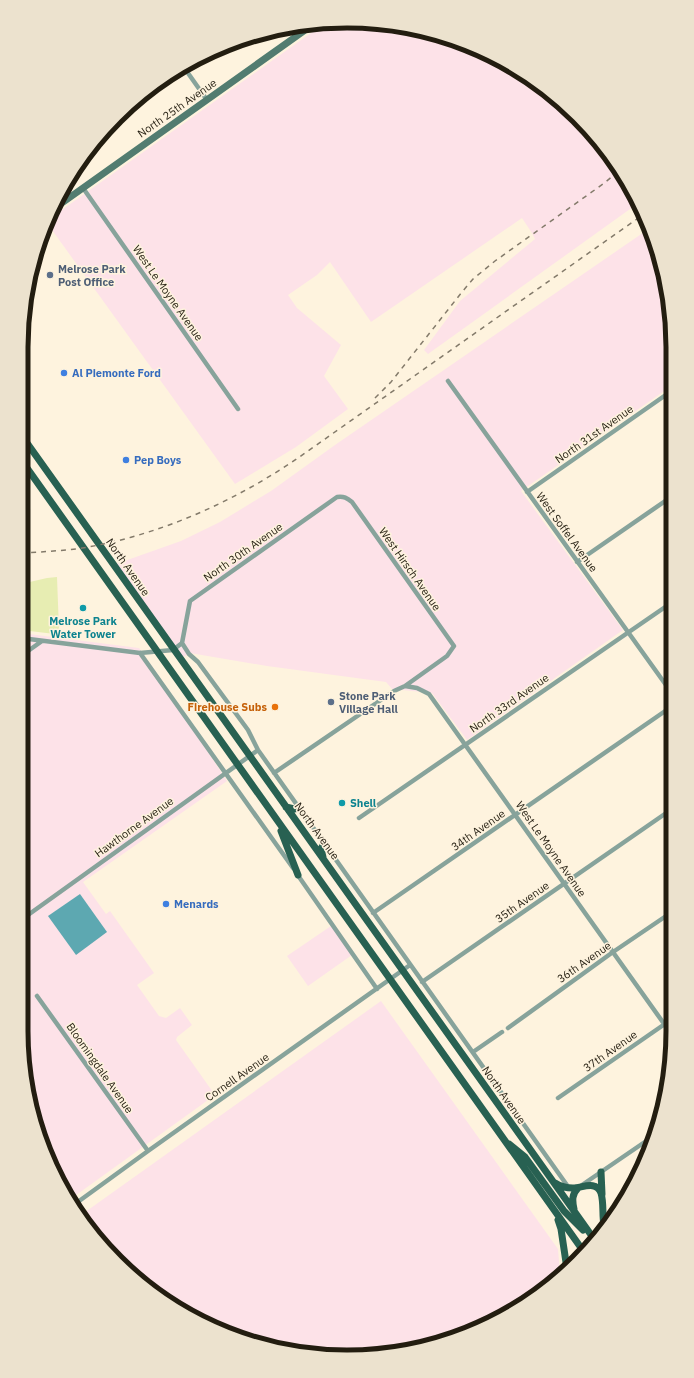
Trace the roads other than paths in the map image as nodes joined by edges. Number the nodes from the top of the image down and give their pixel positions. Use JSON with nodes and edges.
{"nodes":[{"id":1,"x":305,"y":31,"type":"edge"},
{"id":2,"x":187,"y":72,"type":"edge"},
{"id":3,"x":207,"y":100,"type":"junction"},
{"id":4,"x":82,"y":188,"type":"junction"},
{"id":5,"x":66,"y":197,"type":"edge"},
{"id":6,"x":448,"y":381,"type":"dead end"},
{"id":7,"x":666,"y":395,"type":"edge"},
{"id":8,"x":238,"y":409,"type":"dead end"},
{"id":9,"x":28,"y":445,"type":"edge"},
{"id":10,"x":28,"y":469,"type":"edge"},
{"id":11,"x":527,"y":492,"type":"junction"},
{"id":12,"x":666,"y":500,"type":"edge"},
{"id":13,"x":352,"y":502,"type":"joint"},
{"id":14,"x":577,"y":562,"type":"junction"},
{"id":15,"x":666,"y":606,"type":"edge"},
{"id":16,"x":628,"y":633,"type":"junction"},
{"id":17,"x":28,"y":639,"type":"edge"},
{"id":18,"x":42,"y":641,"type":"junction"},
{"id":19,"x":182,"y":644,"type":"junction"},
{"id":20,"x":173,"y":650,"type":"junction"},
{"id":21,"x":28,"y":651,"type":"edge"},
{"id":22,"x":158,"y":651,"type":"junction"},
{"id":23,"x":140,"y":653,"type":"junction"},
{"id":24,"x":666,"y":685,"type":"edge"},
{"id":25,"x":405,"y":686,"type":"junction"},
{"id":26,"x":666,"y":710,"type":"edge"},
{"id":27,"x":466,"y":744,"type":"junction"},
{"id":28,"x":258,"y":750,"type":"junction"},
{"id":29,"x":249,"y":756,"type":"junction"},
{"id":30,"x":237,"y":764,"type":"junction"},
{"id":31,"x":225,"y":773,"type":"junction"},
{"id":32,"x":274,"y":773,"type":"junction"},
{"id":33,"x":286,"y":807,"type":"junction"},
{"id":34,"x":299,"y":808,"type":"junction"},
{"id":35,"x":272,"y":813,"type":"junction"},
{"id":36,"x":516,"y":814,"type":"junction"},
{"id":37,"x":666,"y":814,"type":"edge"},
{"id":38,"x":359,"y":818,"type":"dead end"},
{"id":39,"x":326,"y":842,"type":"junction"},
{"id":40,"x":325,"y":861,"type":"junction"},
{"id":41,"x":298,"y":875,"type":"junction"},
{"id":42,"x":565,"y":884,"type":"junction"},
{"id":43,"x":373,"y":913,"type":"junction"},
{"id":44,"x":28,"y":915,"type":"edge"},
{"id":45,"x":666,"y":916,"type":"edge"},
{"id":46,"x":613,"y":952,"type":"junction"},
{"id":47,"x":410,"y":965,"type":"junction"},
{"id":48,"x":402,"y":971,"type":"junction"},
{"id":49,"x":390,"y":980,"type":"junction"},
{"id":50,"x":422,"y":982,"type":"junction"},
{"id":51,"x":377,"y":989,"type":"junction"},
{"id":52,"x":37,"y":996,"type":"dead end"},
{"id":53,"x":664,"y":1024,"type":"junction"},
{"id":54,"x":666,"y":1027,"type":"edge"},
{"id":55,"x":508,"y":1028,"type":"dead end"},
{"id":56,"x":502,"y":1032,"type":"dead end"},
{"id":57,"x":473,"y":1052,"type":"junction"},
{"id":58,"x":558,"y":1098,"type":"dead end"},
{"id":59,"x":505,"y":1141,"type":"junction"},
{"id":60,"x":646,"y":1141,"type":"edge"},
{"id":61,"x":148,"y":1151,"type":"junction"},
{"id":62,"x":601,"y":1172,"type":"junction"},
{"id":63,"x":552,"y":1180,"type":"junction"},
{"id":64,"x":578,"y":1188,"type":"junction"},
{"id":65,"x":571,"y":1191,"type":"junction"},
{"id":66,"x":602,"y":1199,"type":"junction"},
{"id":67,"x":78,"y":1202,"type":"edge"},
{"id":68,"x":555,"y":1212,"type":"junction"},
{"id":69,"x":576,"y":1214,"type":"junction"},
{"id":70,"x":604,"y":1220,"type":"edge"},
{"id":71,"x":591,"y":1235,"type":"edge"},
{"id":72,"x":591,"y":1236,"type":"edge"},
{"id":73,"x":581,"y":1248,"type":"edge"},
{"id":74,"x":566,"y":1263,"type":"edge"}],
"edges":[{"from":1,"to":3,"type":"main road","name":"North 25th Avenue"},
{"from":2,"to":3,"type":"street"},
{"from":3,"to":4,"type":"main road","name":"North 25th Avenue"},
{"from":4,"to":5,"type":"main road","name":"North 25th Avenue"},
{"from":4,"to":8,"type":"street","name":"West Le Moyne Avenue"},
{"from":6,"to":11,"type":"street","name":"West Soffel Avenue"},
{"from":7,"to":11,"type":"street","name":"North 31st Avenue"},
{"from":9,"to":20,"type":"main road","name":"North Avenue"},
{"from":10,"to":22,"type":"main road"},
{"from":11,"to":14,"type":"street","name":"West Soffel Avenue"},
{"from":12,"to":14,"type":"street"},
{"from":13,"to":19,"type":"street","name":"North 30th Avenue"},
{"from":13,"to":25,"type":"street","name":"West Hirsch Avenue"},
{"from":14,"to":16,"type":"street","name":"West Soffel Avenue"},
{"from":15,"to":16,"type":"street","name":"North 33rd Avenue"},
{"from":16,"to":24,"type":"street","name":"West Soffel Avenue"},
{"from":16,"to":27,"type":"street","name":"North 33rd Avenue"},
{"from":17,"to":18,"type":"street"},
{"from":18,"to":21,"type":"street"},
{"from":18,"to":23,"type":"street"},
{"from":19,"to":20,"type":"street"},
{"from":19,"to":28,"type":"street","name":"North Avenue"},
{"from":20,"to":22,"type":"street"},
{"from":20,"to":29,"type":"main road","name":"North Avenue"},
{"from":22,"to":23,"type":"street"},
{"from":22,"to":30,"type":"main road"},
{"from":23,"to":31,"type":"street"},
{"from":25,"to":27,"type":"street","name":"West Le Moyne Avenue"},
{"from":25,"to":32,"type":"street"},
{"from":26,"to":36,"type":"street","name":"34th Avenue"},
{"from":27,"to":36,"type":"street","name":"West Le Moyne Avenue"},
{"from":27,"to":38,"type":"street","name":"North 33rd Avenue"},
{"from":28,"to":29,"type":"street","name":"Hawthorne Avenue"},
{"from":28,"to":32,"type":"street","name":"North Avenue"},
{"from":29,"to":30,"type":"street","name":"Hawthorne Avenue"},
{"from":29,"to":33,"type":"main road","name":"North Avenue"},
{"from":30,"to":31,"type":"street","name":"Hawthorne Avenue"},
{"from":30,"to":35,"type":"main road"},
{"from":31,"to":41,"type":"street"},
{"from":31,"to":44,"type":"street","name":"Hawthorne Avenue"},
{"from":32,"to":34,"type":"street","name":"North Avenue"},
{"from":33,"to":34,"type":"main road"},
{"from":33,"to":40,"type":"main road","name":"North Avenue"},
{"from":34,"to":39,"type":"street","name":"North Avenue"},
{"from":35,"to":41,"type":"main road"},
{"from":35,"to":49,"type":"main road"},
{"from":36,"to":42,"type":"street","name":"West Le Moyne Avenue"},
{"from":36,"to":43,"type":"street","name":"34th Avenue"},
{"from":37,"to":42,"type":"street","name":"35th Avenue"},
{"from":39,"to":40,"type":"main road"},
{"from":39,"to":43,"type":"street","name":"North Avenue"},
{"from":40,"to":48,"type":"main road","name":"North Avenue"},
{"from":41,"to":51,"type":"street"},
{"from":42,"to":46,"type":"street","name":"West Le Moyne Avenue"},
{"from":42,"to":50,"type":"street","name":"35th Avenue"},
{"from":43,"to":47,"type":"street","name":"North Avenue"},
{"from":45,"to":46,"type":"street","name":"36th Avenue"},
{"from":46,"to":53,"type":"street","name":"West Le Moyne Avenue"},
{"from":46,"to":55,"type":"street","name":"36th Avenue"},
{"from":47,"to":48,"type":"street","name":"Cornell Avenue"},
{"from":47,"to":50,"type":"street","name":"North Avenue"},
{"from":48,"to":49,"type":"street","name":"Cornell Avenue"},
{"from":48,"to":63,"type":"main road","name":"North Avenue"},
{"from":49,"to":51,"type":"street","name":"Cornell Avenue"},
{"from":49,"to":59,"type":"main road"},
{"from":50,"to":57,"type":"street","name":"North Avenue"},
{"from":51,"to":61,"type":"street","name":"Cornell Avenue"},
{"from":52,"to":61,"type":"street","name":"Bloomingdale Avenue"},
{"from":53,"to":54,"type":"street","name":"West Le Moyne Avenue"},
{"from":53,"to":58,"type":"street","name":"37th Avenue"},
{"from":56,"to":57,"type":"street"},
{"from":57,"to":65,"type":"street","name":"North Avenue"},
{"from":59,"to":68,"type":"main road"},
{"from":59,"to":72,"type":"main road"},
{"from":60,"to":62,"type":"street"},
{"from":61,"to":67,"type":"street","name":"Cornell Avenue"},
{"from":62,"to":64,"type":"street"},
{"from":62,"to":66,"type":"main road"},
{"from":63,"to":65,"type":"main road"},
{"from":63,"to":69,"type":"main road","name":"North Avenue"},
{"from":64,"to":65,"type":"main road"},
{"from":64,"to":66,"type":"main road"},
{"from":65,"to":69,"type":"main road"},
{"from":66,"to":70,"type":"main road"},
{"from":68,"to":73,"type":"main road"},
{"from":68,"to":74,"type":"main road"},
{"from":69,"to":71,"type":"main road","name":"North Avenue"}]}
